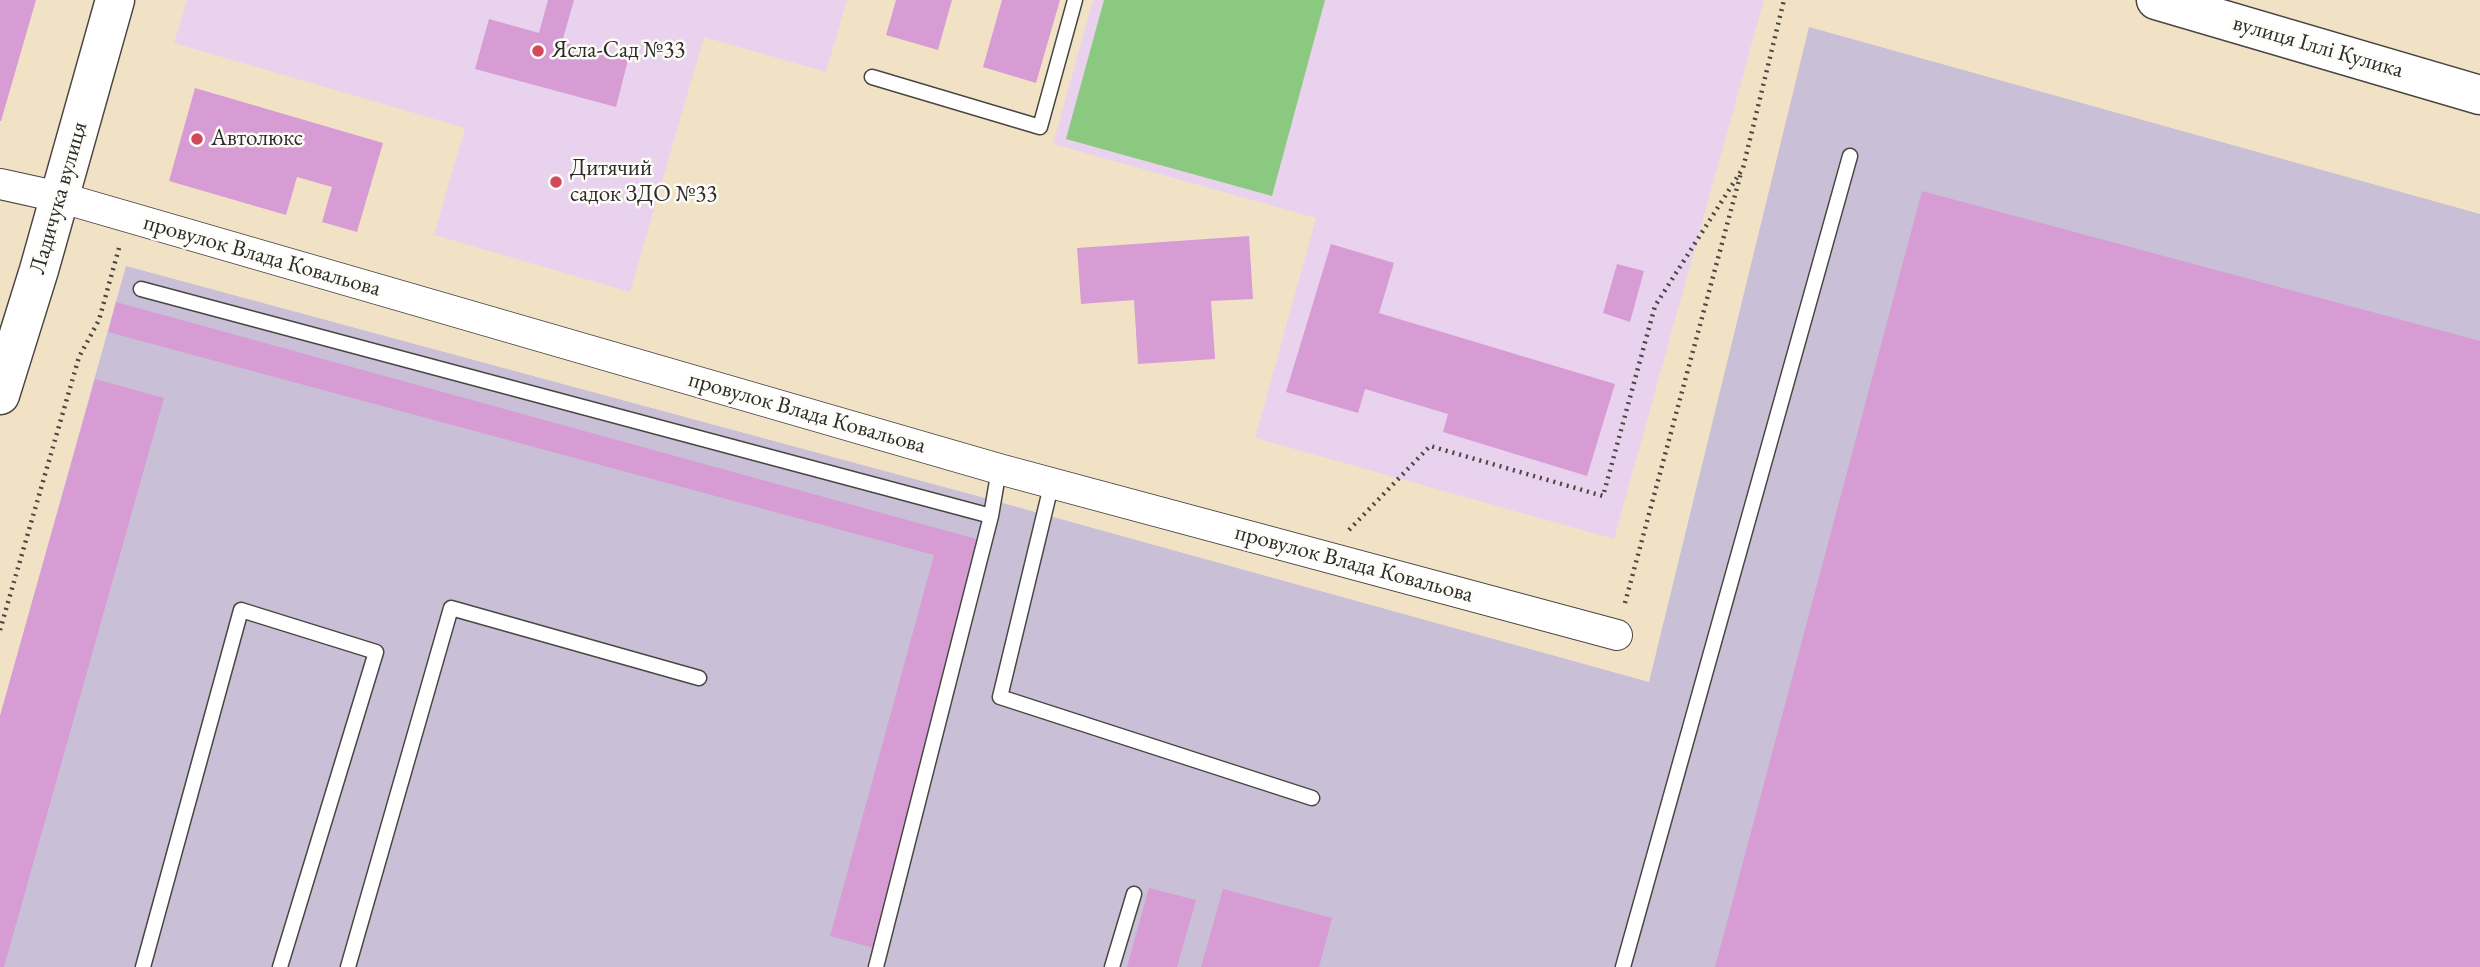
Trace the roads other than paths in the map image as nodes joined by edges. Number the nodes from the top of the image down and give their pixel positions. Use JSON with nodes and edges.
{"nodes":[{"id":1,"x":115,"y":0,"type":"edge"},
{"id":2,"x":1075,"y":0,"type":"edge"},
{"id":3,"x":2156,"y":0,"type":"edge"},
{"id":4,"x":872,"y":77,"type":"dead end"},
{"id":5,"x":2480,"y":95,"type":"edge"},
{"id":6,"x":1850,"y":156,"type":"dead end"},
{"id":7,"x":0,"y":184,"type":"edge"},
{"id":8,"x":59,"y":197,"type":"junction"},
{"id":9,"x":141,"y":289,"type":"dead end"},
{"id":10,"x":0,"y":395,"type":"edge"},
{"id":11,"x":999,"y":469,"type":"junction"},
{"id":12,"x":1052,"y":482,"type":"junction"},
{"id":13,"x":991,"y":516,"type":"junction"},
{"id":14,"x":1617,"y":635,"type":"road end"},
{"id":15,"x":699,"y":678,"type":"dead end"},
{"id":16,"x":1312,"y":798,"type":"dead end"},
{"id":17,"x":1134,"y":894,"type":"dead end"},
{"id":18,"x":143,"y":967,"type":"edge"},
{"id":19,"x":280,"y":967,"type":"edge"},
{"id":20,"x":348,"y":967,"type":"edge"},
{"id":21,"x":876,"y":967,"type":"edge"},
{"id":22,"x":1112,"y":967,"type":"edge"},
{"id":23,"x":1623,"y":967,"type":"edge"}],
"edges":[{"from":1,"to":8,"type":"street","name":"Ладичука вулиця"},
{"from":2,"to":4,"type":"lane"},
{"from":3,"to":5,"type":"street","name":"вулиця Іллі Кулика"},
{"from":6,"to":23,"type":"lane"},
{"from":7,"to":8,"type":"street","name":"провулок Влада Ковальова"},
{"from":8,"to":10,"type":"street","name":"Ладичука вулиця"},
{"from":8,"to":11,"type":"street","name":"провулок Влада Ковальова"},
{"from":9,"to":13,"type":"lane"},
{"from":11,"to":12,"type":"street","name":"провулок Влада Ковальова"},
{"from":11,"to":13,"type":"lane"},
{"from":12,"to":14,"type":"street","name":"провулок Влада Ковальова"},
{"from":12,"to":16,"type":"lane"},
{"from":13,"to":21,"type":"lane"},
{"from":15,"to":20,"type":"lane"},
{"from":17,"to":22,"type":"lane"},
{"from":18,"to":19,"type":"lane"}]}
